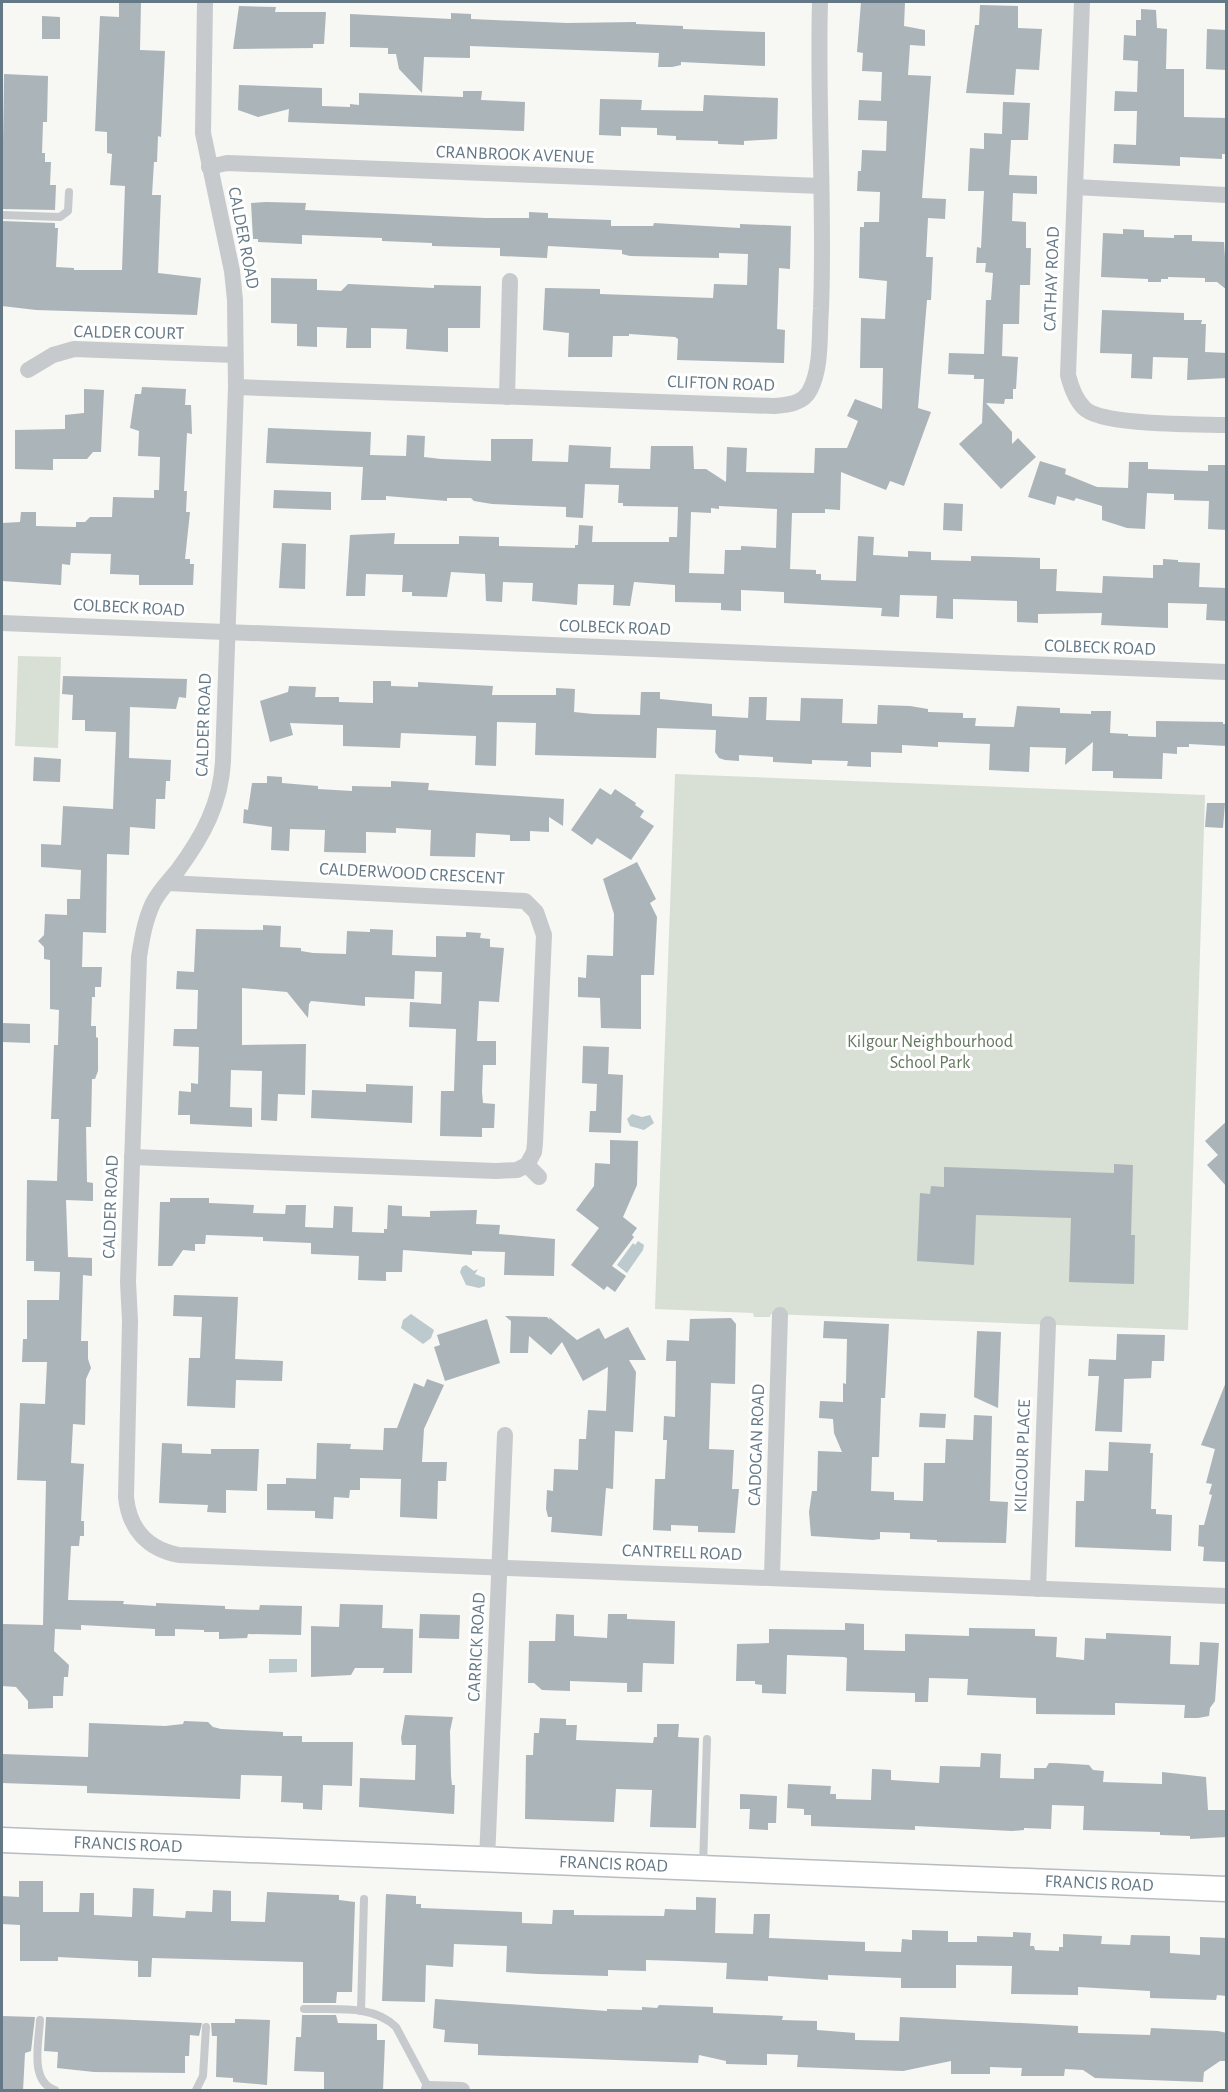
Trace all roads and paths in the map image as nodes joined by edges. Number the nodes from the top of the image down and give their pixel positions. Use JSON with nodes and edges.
{"nodes":[{"id":1,"x":206,"y":2,"type":"edge"},
{"id":2,"x":820,"y":2,"type":"edge"},
{"id":3,"x":1082,"y":2,"type":"edge"},
{"id":4,"x":209,"y":167,"type":"junction"},
{"id":5,"x":821,"y":186,"type":"junction"},
{"id":6,"x":1075,"y":187,"type":"junction"},
{"id":7,"x":69,"y":192,"type":"dead end"},
{"id":8,"x":1227,"y":195,"type":"edge"},
{"id":9,"x":2,"y":216,"type":"edge"},
{"id":10,"x":510,"y":281,"type":"dead end"},
{"id":11,"x":235,"y":355,"type":"junction"},
{"id":12,"x":28,"y":370,"type":"dead end"},
{"id":13,"x":236,"y":387,"type":"junction"},
{"id":14,"x":507,"y":396,"type":"junction"},
{"id":15,"x":1227,"y":425,"type":"edge"},
{"id":16,"x":2,"y":622,"type":"edge"},
{"id":17,"x":227,"y":632,"type":"junction"},
{"id":18,"x":1227,"y":672,"type":"edge"},
{"id":19,"x":168,"y":883,"type":"junction"},
{"id":20,"x":132,"y":1157,"type":"junction"},
{"id":21,"x":527,"y":1165,"type":"junction"},
{"id":22,"x":539,"y":1178,"type":"dead end"},
{"id":23,"x":780,"y":1315,"type":"dead end"},
{"id":24,"x":1047,"y":1324,"type":"dead end"},
{"id":25,"x":505,"y":1435,"type":"dead end"},
{"id":26,"x":141,"y":1536,"type":"joint"},
{"id":27,"x":499,"y":1567,"type":"junction"},
{"id":28,"x":772,"y":1576,"type":"junction"},
{"id":29,"x":1038,"y":1589,"type":"junction"},
{"id":30,"x":1227,"y":1596,"type":"edge"},
{"id":31,"x":707,"y":1739,"type":"dead end"},
{"id":32,"x":2,"y":1840,"type":"edge"},
{"id":33,"x":487,"y":1860,"type":"junction"},
{"id":34,"x":703,"y":1868,"type":"junction"},
{"id":35,"x":1227,"y":1889,"type":"edge"},
{"id":36,"x":364,"y":1899,"type":"dead end"},
{"id":37,"x":304,"y":2009,"type":"dead end"},
{"id":38,"x":360,"y":2011,"type":"junction"},
{"id":39,"x":40,"y":2020,"type":"dead end"},
{"id":40,"x":206,"y":2027,"type":"dead end"},
{"id":41,"x":48,"y":2089,"type":"edge"},
{"id":42,"x":429,"y":2089,"type":"joint"},
{"id":43,"x":196,"y":2091,"type":"edge"},
{"id":44,"x":462,"y":2091,"type":"edge"}],
"edges":[{"from":1,"to":4,"type":"street","name":"CALDER ROAD"},
{"from":2,"to":5,"type":"street","name":"CLIFTON ROAD"},
{"from":3,"to":6,"type":"street","name":"CATHAY ROAD"},
{"from":4,"to":5,"type":"street","name":"CRANBROOK AVENUE"},
{"from":4,"to":11,"type":"street","name":"CALDER ROAD"},
{"from":5,"to":14,"type":"street","name":"CLIFTON ROAD"},
{"from":6,"to":8,"type":"street"},
{"from":6,"to":15,"type":"street","name":"CATHAY ROAD"},
{"from":7,"to":9,"type":"lane"},
{"from":10,"to":14,"type":"street"},
{"from":11,"to":12,"type":"street","name":"CALDER COURT"},
{"from":11,"to":13,"type":"street","name":"CALDER ROAD"},
{"from":13,"to":14,"type":"street","name":"CLIFTON ROAD"},
{"from":13,"to":17,"type":"street","name":"CALDER ROAD"},
{"from":16,"to":17,"type":"street","name":"COLBECK ROAD"},
{"from":17,"to":18,"type":"street","name":"COLBECK ROAD"},
{"from":17,"to":19,"type":"street","name":"CALDER ROAD"},
{"from":19,"to":20,"type":"street","name":"CALDER ROAD"},
{"from":19,"to":21,"type":"street","name":"CALDERWOOD CRESCENT"},
{"from":20,"to":21,"type":"street"},
{"from":20,"to":26,"type":"street","name":"CALDER ROAD"},
{"from":21,"to":22,"type":"street"},
{"from":23,"to":28,"type":"street","name":"CADOGAN ROAD"},
{"from":24,"to":29,"type":"street","name":"KILGOUR PLACE"},
{"from":25,"to":27,"type":"street","name":"CARRICK ROAD"},
{"from":26,"to":27,"type":"street","name":"CANTRELL ROAD"},
{"from":27,"to":28,"type":"street","name":"CANTRELL ROAD"},
{"from":27,"to":33,"type":"street","name":"CARRICK ROAD"},
{"from":28,"to":29,"type":"street","name":"CANTRELL ROAD"},
{"from":29,"to":30,"type":"street","name":"CANTRELL ROAD"},
{"from":31,"to":34,"type":"lane"},
{"from":32,"to":33,"type":"street","name":"FRANCIS ROAD"},
{"from":33,"to":34,"type":"street","name":"FRANCIS ROAD"},
{"from":34,"to":35,"type":"street","name":"FRANCIS ROAD"},
{"from":36,"to":38,"type":"lane"},
{"from":37,"to":38,"type":"lane"},
{"from":38,"to":42,"type":"lane"},
{"from":39,"to":41,"type":"lane"},
{"from":40,"to":43,"type":"lane"},
{"from":42,"to":44,"type":"street"}]}
